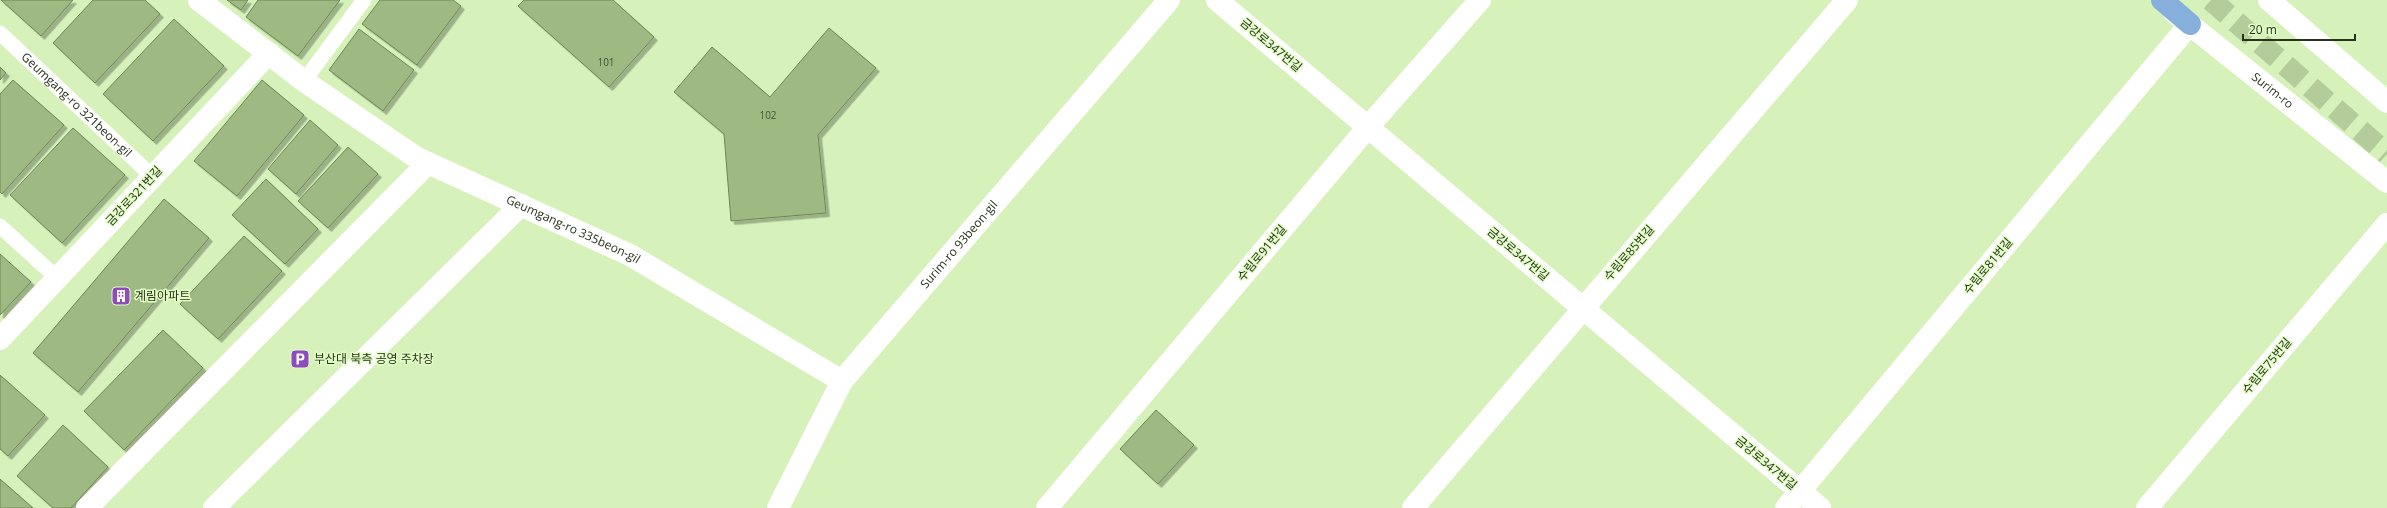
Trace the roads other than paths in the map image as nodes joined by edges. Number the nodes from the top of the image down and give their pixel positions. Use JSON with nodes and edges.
{"nodes":[{"id":1,"x":199,"y":0,"type":"edge"},
{"id":2,"x":364,"y":0,"type":"edge"},
{"id":3,"x":1169,"y":0,"type":"edge"},
{"id":4,"x":1217,"y":0,"type":"edge"},
{"id":5,"x":1480,"y":0,"type":"edge"},
{"id":6,"x":1847,"y":0,"type":"edge"},
{"id":7,"x":2157,"y":0,"type":"edge"},
{"id":8,"x":2162,"y":0,"type":"edge"},
{"id":9,"x":2270,"y":0,"type":"edge"},
{"id":10,"x":2190,"y":24,"type":"junction"},
{"id":11,"x":0,"y":33,"type":"edge"},
{"id":12,"x":269,"y":53,"type":"junction"},
{"id":13,"x":304,"y":81,"type":"junction"},
{"id":14,"x":2387,"y":102,"type":"edge"},
{"id":15,"x":1368,"y":127,"type":"junction"},
{"id":16,"x":428,"y":163,"type":"junction"},
{"id":17,"x":153,"y":177,"type":"junction"},
{"id":18,"x":2387,"y":182,"type":"edge"},
{"id":19,"x":521,"y":205,"type":"junction"},
{"id":20,"x":2387,"y":224,"type":"edge"},
{"id":21,"x":0,"y":226,"type":"edge"},
{"id":22,"x":57,"y":278,"type":"junction"},
{"id":23,"x":1582,"y":308,"type":"junction"},
{"id":24,"x":0,"y":339,"type":"edge"},
{"id":25,"x":842,"y":381,"type":"junction"},
{"id":26,"x":1800,"y":491,"type":"junction"},
{"id":27,"x":87,"y":508,"type":"edge"},
{"id":28,"x":214,"y":508,"type":"edge"},
{"id":29,"x":778,"y":508,"type":"edge"},
{"id":30,"x":1047,"y":508,"type":"edge"},
{"id":31,"x":1413,"y":508,"type":"edge"},
{"id":32,"x":1786,"y":508,"type":"edge"},
{"id":33,"x":1820,"y":508,"type":"edge"},
{"id":34,"x":2147,"y":508,"type":"edge"}],
"edges":[{"from":1,"to":12,"type":"street","name":"Geumgang-ro 335beon-gil"},
{"from":2,"to":13,"type":"lane"},
{"from":3,"to":25,"type":"street","name":"Surim-ro 93beon-gil"},
{"from":4,"to":15,"type":"street","name":"금강로347번길"},
{"from":5,"to":15,"type":"street","name":"수림로91번길"},
{"from":6,"to":23,"type":"street","name":"수림로85번길"},
{"from":7,"to":10,"type":"street","name":"Surim-ro"},
{"from":8,"to":10,"type":"highway"},
{"from":9,"to":14,"type":"street"},
{"from":10,"to":18,"type":"street","name":"Surim-ro"},
{"from":10,"to":26,"type":"street","name":"수림로81번길"},
{"from":11,"to":17,"type":"lane","name":"Geumgang-ro 321beon-gil"},
{"from":12,"to":13,"type":"street","name":"Geumgang-ro 335beon-gil"},
{"from":12,"to":17,"type":"street","name":"금강로321번길"},
{"from":13,"to":16,"type":"street","name":"Geumgang-ro 335beon-gil"},
{"from":15,"to":23,"type":"street","name":"금강로347번길"},
{"from":15,"to":30,"type":"street","name":"수림로91번길"},
{"from":16,"to":19,"type":"street","name":"Geumgang-ro 335beon-gil"},
{"from":16,"to":27,"type":"street"},
{"from":17,"to":22,"type":"street","name":"금강로321번길"},
{"from":19,"to":25,"type":"street","name":"Geumgang-ro 335beon-gil"},
{"from":19,"to":28,"type":"street"},
{"from":20,"to":34,"type":"street","name":"수림로75번길"},
{"from":21,"to":22,"type":"lane"},
{"from":22,"to":24,"type":"street","name":"금강로321번길"},
{"from":23,"to":26,"type":"street","name":"금강로347번길"},
{"from":23,"to":31,"type":"street","name":"수림로85번길"},
{"from":25,"to":29,"type":"street","name":"Surim-ro 93beon-gil"},
{"from":26,"to":32,"type":"street","name":"수림로81번길"},
{"from":26,"to":33,"type":"street","name":"금강로347번길"}]}
